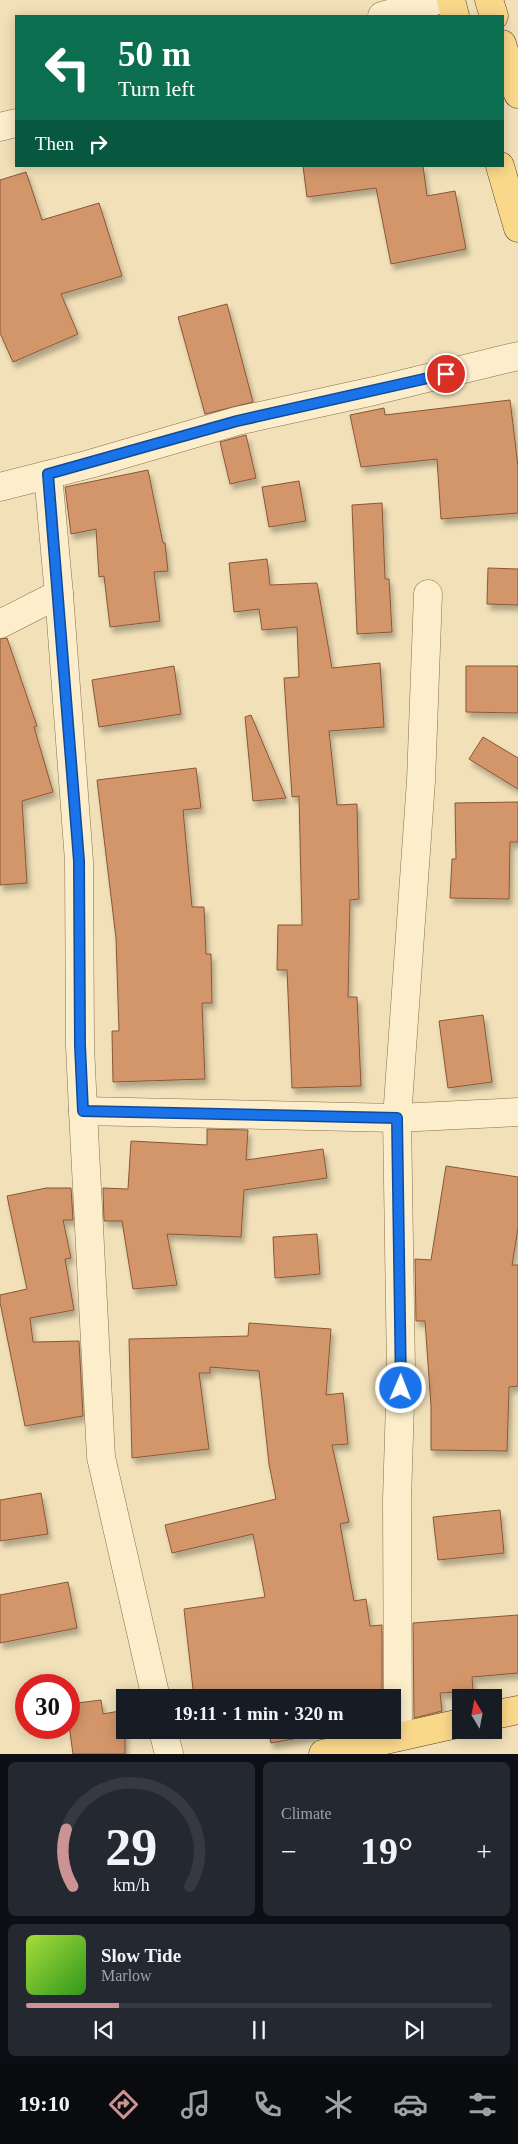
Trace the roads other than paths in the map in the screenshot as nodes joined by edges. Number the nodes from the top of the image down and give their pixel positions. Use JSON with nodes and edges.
{"nodes":[{"id":1,"x":438,"y":0,"type":"edge"},
{"id":2,"x":450,"y":0,"type":"edge"},
{"id":3,"x":489,"y":0,"type":"edge"},
{"id":4,"x":386,"y":15,"type":"edge"},
{"id":5,"x":455,"y":15,"type":"edge"},
{"id":6,"x":494,"y":15,"type":"edge"},
{"id":7,"x":504,"y":50,"type":"edge"},
{"id":8,"x":518,"y":94,"type":"edge"},
{"id":9,"x":15,"y":123,"type":"edge"},
{"id":10,"x":0,"y":128,"type":"edge"},
{"id":11,"x":500,"y":167,"type":"edge"},
{"id":12,"x":518,"y":228,"type":"edge"},
{"id":13,"x":518,"y":356,"type":"edge"},
{"id":14,"x":48,"y":474,"type":"junction"},
{"id":15,"x":0,"y":487,"type":"edge"},
{"id":16,"x":59,"y":594,"type":"junction"},
{"id":17,"x":428,"y":594,"type":"dead end"},
{"id":18,"x":0,"y":624,"type":"edge"},
{"id":19,"x":83,"y":1111,"type":"junction"},
{"id":20,"x":518,"y":1112,"type":"edge"},
{"id":21,"x":397,"y":1118,"type":"junction"},
{"id":22,"x":154,"y":1689,"type":"edge"},
{"id":23,"x":398,"y":1689,"type":"edge"},
{"id":24,"x":518,"y":1710,"type":"edge"},
{"id":25,"x":502,"y":1713,"type":"edge"},
{"id":26,"x":452,"y":1725,"type":"edge"},
{"id":27,"x":401,"y":1736,"type":"edge"},
{"id":28,"x":165,"y":1739,"type":"edge"},
{"id":29,"x":389,"y":1739,"type":"edge"},
{"id":30,"x":168,"y":1754,"type":"edge"},
{"id":31,"x":323,"y":1754,"type":"edge"}],
"edges":[{"from":1,"to":4,"type":"street"},
{"from":2,"to":5,"type":"main road"},
{"from":3,"to":6,"type":"main road"},
{"from":7,"to":8,"type":"main road"},
{"from":9,"to":10,"type":"street"},
{"from":11,"to":12,"type":"main road"},
{"from":13,"to":14,"type":"street"},
{"from":14,"to":15,"type":"street"},
{"from":14,"to":16,"type":"street"},
{"from":16,"to":18,"type":"street"},
{"from":16,"to":19,"type":"street"},
{"from":17,"to":21,"type":"street"},
{"from":19,"to":21,"type":"street"},
{"from":19,"to":22,"type":"street"},
{"from":20,"to":21,"type":"street"},
{"from":21,"to":23,"type":"street"},
{"from":24,"to":25,"type":"main road"},
{"from":26,"to":27,"type":"main road"},
{"from":28,"to":30,"type":"street"},
{"from":29,"to":31,"type":"main road"}]}
